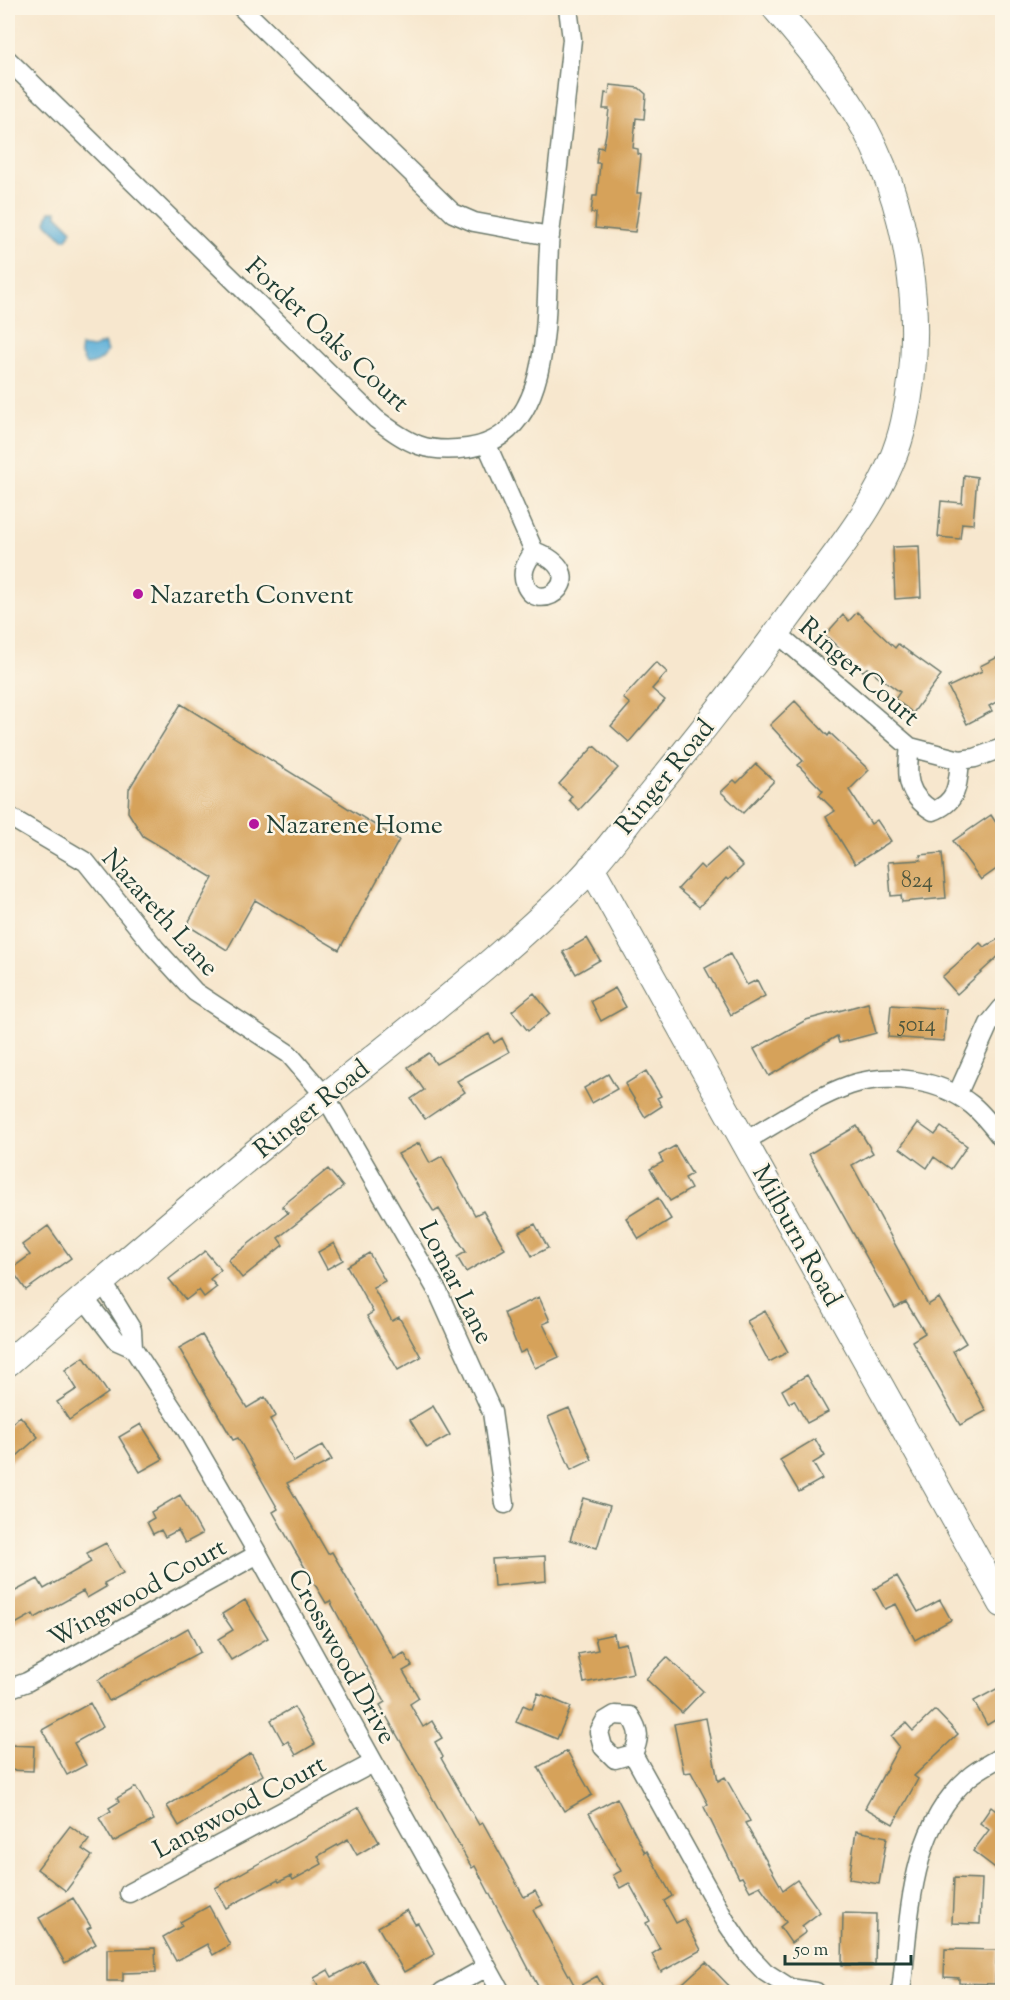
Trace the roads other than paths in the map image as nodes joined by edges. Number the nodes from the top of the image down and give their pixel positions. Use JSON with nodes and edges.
{"nodes":[{"id":1,"x":242,"y":8,"type":"edge"},
{"id":2,"x":568,"y":8,"type":"edge"},
{"id":3,"x":775,"y":8,"type":"edge"},
{"id":4,"x":8,"y":60,"type":"edge"},
{"id":5,"x":550,"y":236,"type":"junction"},
{"id":6,"x":487,"y":445,"type":"junction"},
{"id":7,"x":534,"y":551,"type":"dead end"},
{"id":8,"x":777,"y":633,"type":"junction"},
{"id":9,"x":910,"y":747,"type":"junction"},
{"id":10,"x":1002,"y":748,"type":"edge"},
{"id":11,"x":960,"y":759,"type":"junction"},
{"id":12,"x":8,"y":816,"type":"edge"},
{"id":13,"x":591,"y":867,"type":"junction"},
{"id":14,"x":1002,"y":1008,"type":"edge"},
{"id":15,"x":957,"y":1095,"type":"junction"},
{"id":16,"x":325,"y":1096,"type":"junction"},
{"id":17,"x":1002,"y":1139,"type":"edge"},
{"id":18,"x":745,"y":1141,"type":"junction"},
{"id":19,"x":93,"y":1289,"type":"junction"},
{"id":20,"x":133,"y":1348,"type":"junction"},
{"id":21,"x":8,"y":1363,"type":"edge"},
{"id":22,"x":506,"y":1504,"type":"dead end"},
{"id":23,"x":258,"y":1554,"type":"junction"},
{"id":24,"x":1002,"y":1604,"type":"edge"},
{"id":25,"x":8,"y":1689,"type":"edge"},
{"id":26,"x":633,"y":1754,"type":"dead end"},
{"id":27,"x":1002,"y":1756,"type":"edge"},
{"id":28,"x":373,"y":1763,"type":"junction"},
{"id":29,"x":129,"y":1893,"type":"dead end"},
{"id":30,"x":487,"y":1967,"type":"junction"},
{"id":31,"x":442,"y":1992,"type":"edge"},
{"id":32,"x":501,"y":1992,"type":"edge"},
{"id":33,"x":816,"y":1992,"type":"edge"},
{"id":34,"x":901,"y":1992,"type":"edge"}],
"edges":[{"from":1,"to":5,"type":"street"},
{"from":2,"to":5,"type":"street"},
{"from":3,"to":8,"type":"street","name":"Ringer Road"},
{"from":4,"to":6,"type":"street","name":"Forder Oaks Court"},
{"from":5,"to":6,"type":"street"},
{"from":6,"to":7,"type":"street"},
{"from":8,"to":9,"type":"street","name":"Ringer Court"},
{"from":8,"to":13,"type":"street","name":"Ringer Road"},
{"from":9,"to":11,"type":"street","name":"Ringer Court"},
{"from":9,"to":11,"type":"street","name":"Ringer Court"},
{"from":10,"to":11,"type":"street","name":"Ringer Court"},
{"from":12,"to":16,"type":"street","name":"Nazareth Lane"},
{"from":13,"to":16,"type":"street","name":"Ringer Road"},
{"from":13,"to":18,"type":"street","name":"Milburn Road"},
{"from":14,"to":15,"type":"street"},
{"from":15,"to":17,"type":"street"},
{"from":15,"to":18,"type":"street"},
{"from":16,"to":19,"type":"street","name":"Ringer Road"},
{"from":16,"to":22,"type":"street","name":"Lomar Lane"},
{"from":18,"to":24,"type":"street","name":"Milburn Road"},
{"from":19,"to":20,"type":"street","name":"Crosswood Drive"},
{"from":19,"to":20,"type":"street","name":"Crosswood Drive"},
{"from":19,"to":21,"type":"street","name":"Ringer Road"},
{"from":20,"to":23,"type":"street","name":"Crosswood Drive"},
{"from":23,"to":25,"type":"street","name":"Wingwood Court"},
{"from":23,"to":28,"type":"street","name":"Crosswood Drive"},
{"from":26,"to":33,"type":"street"},
{"from":27,"to":34,"type":"street"},
{"from":28,"to":29,"type":"street","name":"Langwood Court"},
{"from":28,"to":30,"type":"street","name":"Crosswood Drive"},
{"from":30,"to":31,"type":"street"},
{"from":30,"to":32,"type":"street","name":"Crosswood Drive"}]}
